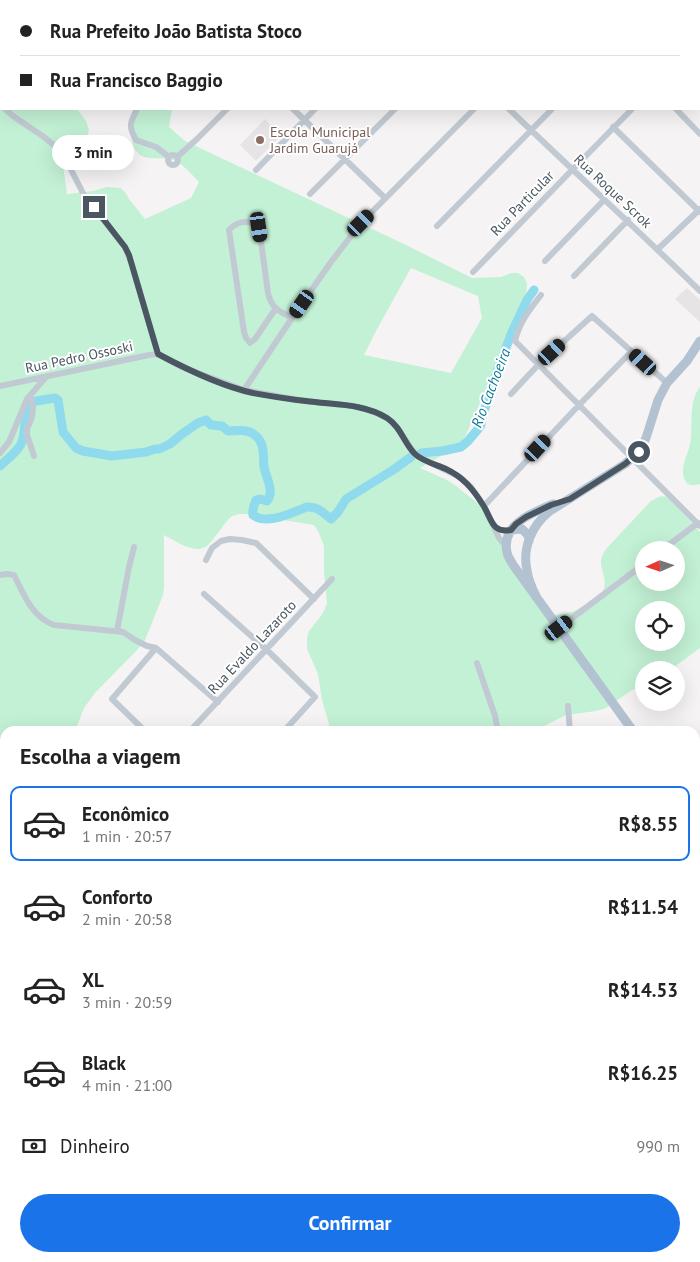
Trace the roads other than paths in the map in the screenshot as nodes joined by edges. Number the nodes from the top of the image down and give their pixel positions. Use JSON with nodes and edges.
{"nodes":[{"id":1,"x":5,"y":110,"type":"edge"},
{"id":2,"x":137,"y":110,"type":"edge"},
{"id":3,"x":226,"y":110,"type":"edge"},
{"id":4,"x":294,"y":110,"type":"edge"},
{"id":5,"x":314,"y":110,"type":"edge"},
{"id":6,"x":394,"y":110,"type":"edge"},
{"id":7,"x":473,"y":110,"type":"edge"},
{"id":8,"x":510,"y":110,"type":"edge"},
{"id":9,"x":551,"y":110,"type":"edge"},
{"id":10,"x":631,"y":110,"type":"edge"},
{"id":11,"x":677,"y":110,"type":"edge"},
{"id":12,"x":304,"y":120,"type":"junction"},
{"id":13,"x":613,"y":127,"type":"junction"},
{"id":14,"x":531,"y":130,"type":"junction"},
{"id":15,"x":700,"y":134,"type":"edge"},
{"id":16,"x":344,"y":159,"type":"junction"},
{"id":17,"x":256,"y":170,"type":"dead end"},
{"id":18,"x":572,"y":170,"type":"junction"},
{"id":19,"x":310,"y":194,"type":"dead end"},
{"id":20,"x":385,"y":198,"type":"junction"},
{"id":21,"x":604,"y":200,"type":"junction"},
{"id":22,"x":699,"y":211,"type":"edge"},
{"id":23,"x":628,"y":220,"type":"junction"},
{"id":24,"x":437,"y":226,"type":"dead end"},
{"id":25,"x":658,"y":249,"type":"junction"},
{"id":26,"x":545,"y":261,"type":"dead end"},
{"id":27,"x":473,"y":272,"type":"dead end"},
{"id":28,"x":574,"y":276,"type":"dead end"},
{"id":29,"x":700,"y":291,"type":"edge"},
{"id":30,"x":541,"y":295,"type":"dead end"},
{"id":31,"x":276,"y":308,"type":"junction"},
{"id":32,"x":292,"y":318,"type":"junction"},
{"id":33,"x":700,"y":341,"type":"edge"},
{"id":34,"x":631,"y":352,"type":"junction"},
{"id":35,"x":158,"y":354,"type":"junction"},
{"id":36,"x":539,"y":364,"type":"junction"},
{"id":37,"x":46,"y":377,"type":"junction"},
{"id":38,"x":666,"y":383,"type":"junction"},
{"id":39,"x":0,"y":386,"type":"edge"},
{"id":40,"x":244,"y":390,"type":"junction"},
{"id":41,"x":510,"y":394,"type":"dead end"},
{"id":42,"x":30,"y":396,"type":"junction"},
{"id":43,"x":580,"y":404,"type":"junction"},
{"id":44,"x":0,"y":453,"type":"edge"},
{"id":45,"x":34,"y":456,"type":"dead end"},
{"id":46,"x":633,"y":458,"type":"junction"},
{"id":47,"x":570,"y":499,"type":"junction"},
{"id":48,"x":484,"y":506,"type":"junction"},
{"id":49,"x":699,"y":525,"type":"edge"},
{"id":50,"x":494,"y":526,"type":"junction"},
{"id":51,"x":511,"y":530,"type":"junction"},
{"id":52,"x":675,"y":541,"type":"edge"},
{"id":53,"x":528,"y":543,"type":"junction"},
{"id":54,"x":134,"y":547,"type":"dead end"},
{"id":55,"x":507,"y":547,"type":"junction"},
{"id":56,"x":206,"y":560,"type":"dead end"},
{"id":57,"x":635,"y":571,"type":"edge"},
{"id":58,"x":0,"y":576,"type":"edge"},
{"id":59,"x":332,"y":579,"type":"dead end"},
{"id":60,"x":204,"y":594,"type":"dead end"},
{"id":61,"x":536,"y":596,"type":"junction"},
{"id":62,"x":314,"y":599,"type":"junction"},
{"id":63,"x":559,"y":628,"type":"junction"},
{"id":64,"x":117,"y":631,"type":"junction"},
{"id":65,"x":156,"y":648,"type":"junction"},
{"id":66,"x":267,"y":650,"type":"junction"},
{"id":67,"x":477,"y":663,"type":"dead end"},
{"id":68,"x":218,"y":702,"type":"junction"},
{"id":69,"x":568,"y":706,"type":"dead end"},
{"id":70,"x":141,"y":726,"type":"edge"},
{"id":71,"x":195,"y":726,"type":"edge"},
{"id":72,"x":289,"y":726,"type":"edge"},
{"id":73,"x":497,"y":726,"type":"edge"},
{"id":74,"x":570,"y":726,"type":"edge"},
{"id":75,"x":629,"y":726,"type":"edge"}],
"edges":[{"from":1,"to":35,"type":"street"},
{"from":2,"to":3,"type":"street"},
{"from":4,"to":12,"type":"street"},
{"from":5,"to":12,"type":"street"},
{"from":6,"to":16,"type":"street"},
{"from":7,"to":20,"type":"street"},
{"from":8,"to":14,"type":"street","name":"Rua Roque Scrok"},
{"from":9,"to":14,"type":"street"},
{"from":10,"to":13,"type":"street","name":"Rua Particular"},
{"from":11,"to":15,"type":"street"},
{"from":12,"to":16,"type":"street"},
{"from":12,"to":17,"type":"street"},
{"from":13,"to":18,"type":"street","name":"Rua Particular"},
{"from":13,"to":22,"type":"street"},
{"from":14,"to":18,"type":"street","name":"Rua Roque Scrok"},
{"from":14,"to":24,"type":"street"},
{"from":16,"to":19,"type":"street"},
{"from":16,"to":20,"type":"street"},
{"from":18,"to":21,"type":"street","name":"Rua Roque Scrok"},
{"from":18,"to":27,"type":"street","name":"Rua Particular"},
{"from":20,"to":32,"type":"street"},
{"from":21,"to":23,"type":"street","name":"Rua Roque Scrok"},
{"from":21,"to":26,"type":"street"},
{"from":22,"to":25,"type":"street"},
{"from":23,"to":25,"type":"street","name":"Rua Roque Scrok"},
{"from":23,"to":28,"type":"street"},
{"from":25,"to":29,"type":"street","name":"Rua Roque Scrok"},
{"from":30,"to":36,"type":"street"},
{"from":31,"to":31,"type":"street"},
{"from":31,"to":32,"type":"street"},
{"from":32,"to":40,"type":"street"},
{"from":33,"to":38,"type":"main road"},
{"from":34,"to":36,"type":"street"},
{"from":34,"to":38,"type":"street"},
{"from":34,"to":43,"type":"street"},
{"from":35,"to":37,"type":"street","name":"Rua Pedro Ossoski"},
{"from":35,"to":40,"type":"street"},
{"from":36,"to":41,"type":"street"},
{"from":36,"to":43,"type":"street"},
{"from":37,"to":39,"type":"street","name":"Rua Pedro Ossoski"},
{"from":37,"to":42,"type":"street"},
{"from":38,"to":46,"type":"main road"},
{"from":40,"to":48,"type":"street"},
{"from":42,"to":44,"type":"street"},
{"from":42,"to":45,"type":"street"},
{"from":43,"to":46,"type":"street"},
{"from":43,"to":48,"type":"street"},
{"from":46,"to":47,"type":"main road"},
{"from":46,"to":49,"type":"street"},
{"from":47,"to":51,"type":"main road"},
{"from":47,"to":53,"type":"main road"},
{"from":48,"to":50,"type":"street"},
{"from":49,"to":52,"type":"street"},
{"from":50,"to":51,"type":"street"},
{"from":50,"to":55,"type":"street"},
{"from":51,"to":53,"type":"main road"},
{"from":51,"to":55,"type":"main road"},
{"from":53,"to":55,"type":"main road"},
{"from":53,"to":61,"type":"main road"},
{"from":54,"to":64,"type":"street"},
{"from":55,"to":61,"type":"main road"},
{"from":56,"to":62,"type":"street"},
{"from":57,"to":63,"type":"street"},
{"from":58,"to":64,"type":"street"},
{"from":59,"to":62,"type":"street","name":"Rua Evaldo Lazaroto"},
{"from":60,"to":66,"type":"street"},
{"from":61,"to":63,"type":"main road"},
{"from":62,"to":66,"type":"street","name":"Rua Evaldo Lazaroto"},
{"from":63,"to":75,"type":"main road"},
{"from":64,"to":65,"type":"street"},
{"from":65,"to":68,"type":"street"},
{"from":65,"to":70,"type":"street"},
{"from":66,"to":68,"type":"street","name":"Rua Evaldo Lazaroto"},
{"from":66,"to":72,"type":"street"},
{"from":67,"to":73,"type":"street"},
{"from":68,"to":71,"type":"street","name":"Rua Evaldo Lazaroto"},
{"from":69,"to":74,"type":"street"}]}
